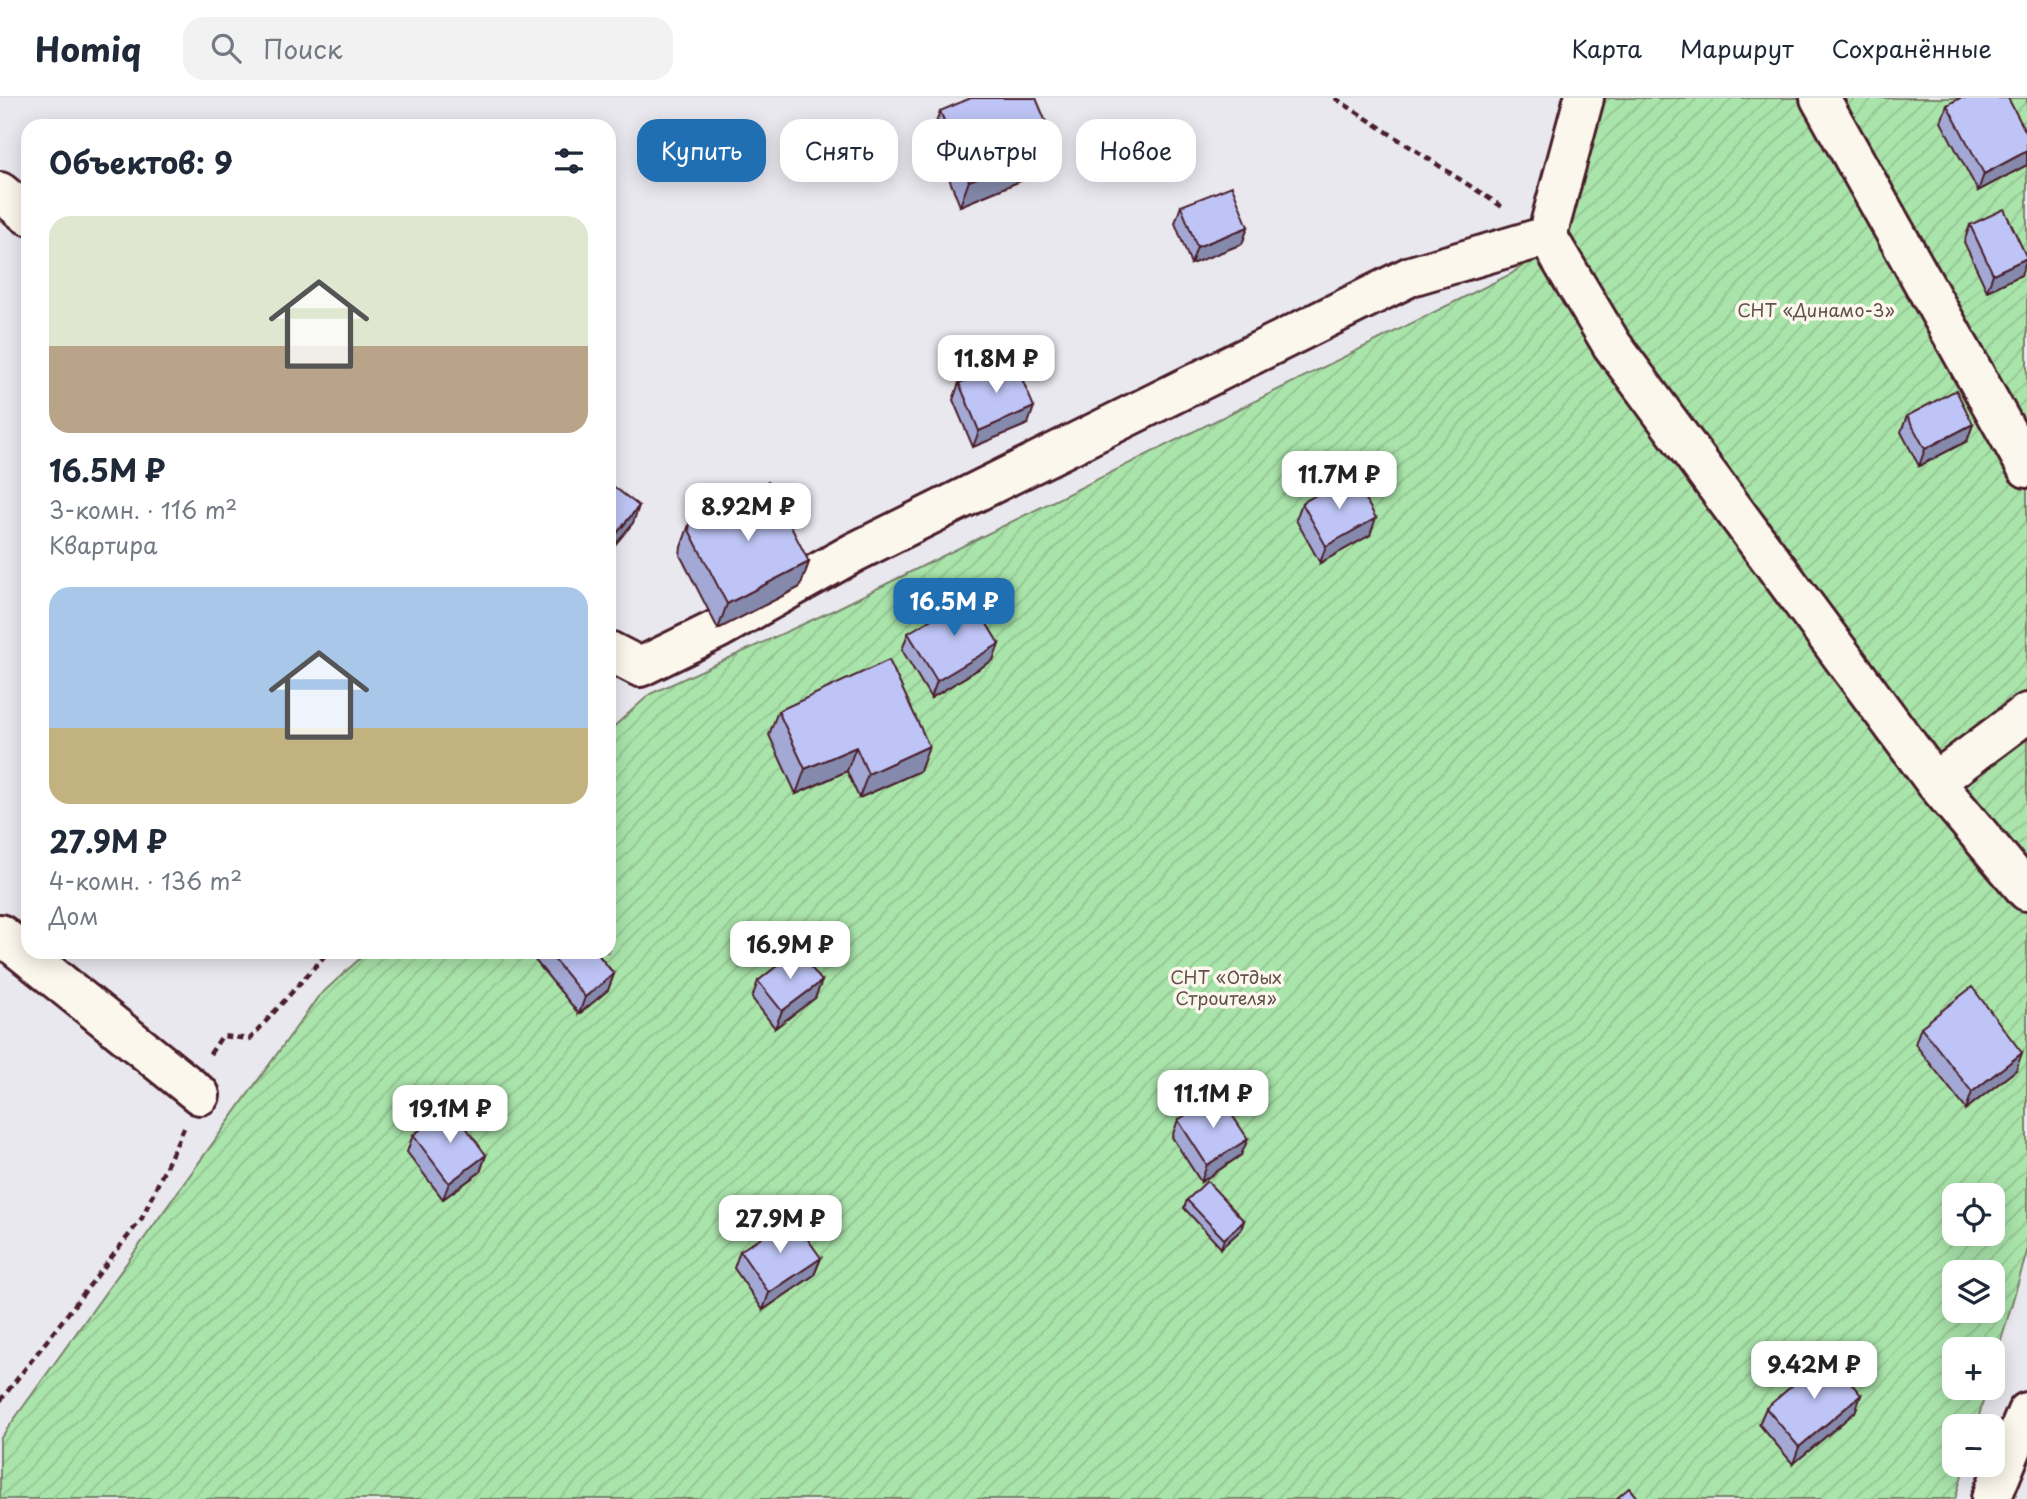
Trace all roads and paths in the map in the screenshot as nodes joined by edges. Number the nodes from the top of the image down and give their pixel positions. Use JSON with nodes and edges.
{"nodes":[{"id":1,"x":1335,"y":98,"type":"edge"},
{"id":2,"x":1584,"y":98,"type":"edge"},
{"id":3,"x":1820,"y":98,"type":"edge"},
{"id":4,"x":0,"y":192,"type":"edge"},
{"id":5,"x":21,"y":209,"type":"edge"},
{"id":6,"x":1547,"y":236,"type":"junction"},
{"id":7,"x":2027,"y":468,"type":"edge"},
{"id":8,"x":616,"y":655,"type":"edge"},
{"id":9,"x":2027,"y":713,"type":"edge"},
{"id":10,"x":1935,"y":782,"type":"junction"},
{"id":11,"x":2027,"y":891,"type":"edge"},
{"id":12,"x":0,"y":934,"type":"edge"},
{"id":13,"x":21,"y":951,"type":"edge"},
{"id":14,"x":31,"y":959,"type":"edge"},
{"id":15,"x":322,"y":959,"type":"edge"},
{"id":16,"x":200,"y":1095,"type":"junction"},
{"id":17,"x":0,"y":1401,"type":"edge"},
{"id":18,"x":2027,"y":1412,"type":"edge"},
{"id":19,"x":1991,"y":1499,"type":"edge"}],
"edges":[{"from":1,"to":6,"type":"path"},
{"from":2,"to":6,"type":"street"},
{"from":3,"to":7,"type":"street"},
{"from":4,"to":5,"type":"street"},
{"from":6,"to":8,"type":"street"},
{"from":6,"to":10,"type":"street"},
{"from":9,"to":10,"type":"street"},
{"from":10,"to":11,"type":"street"},
{"from":12,"to":13,"type":"street"},
{"from":14,"to":16,"type":"street"},
{"from":15,"to":16,"type":"path"},
{"from":16,"to":17,"type":"path"},
{"from":18,"to":19,"type":"street"}]}
